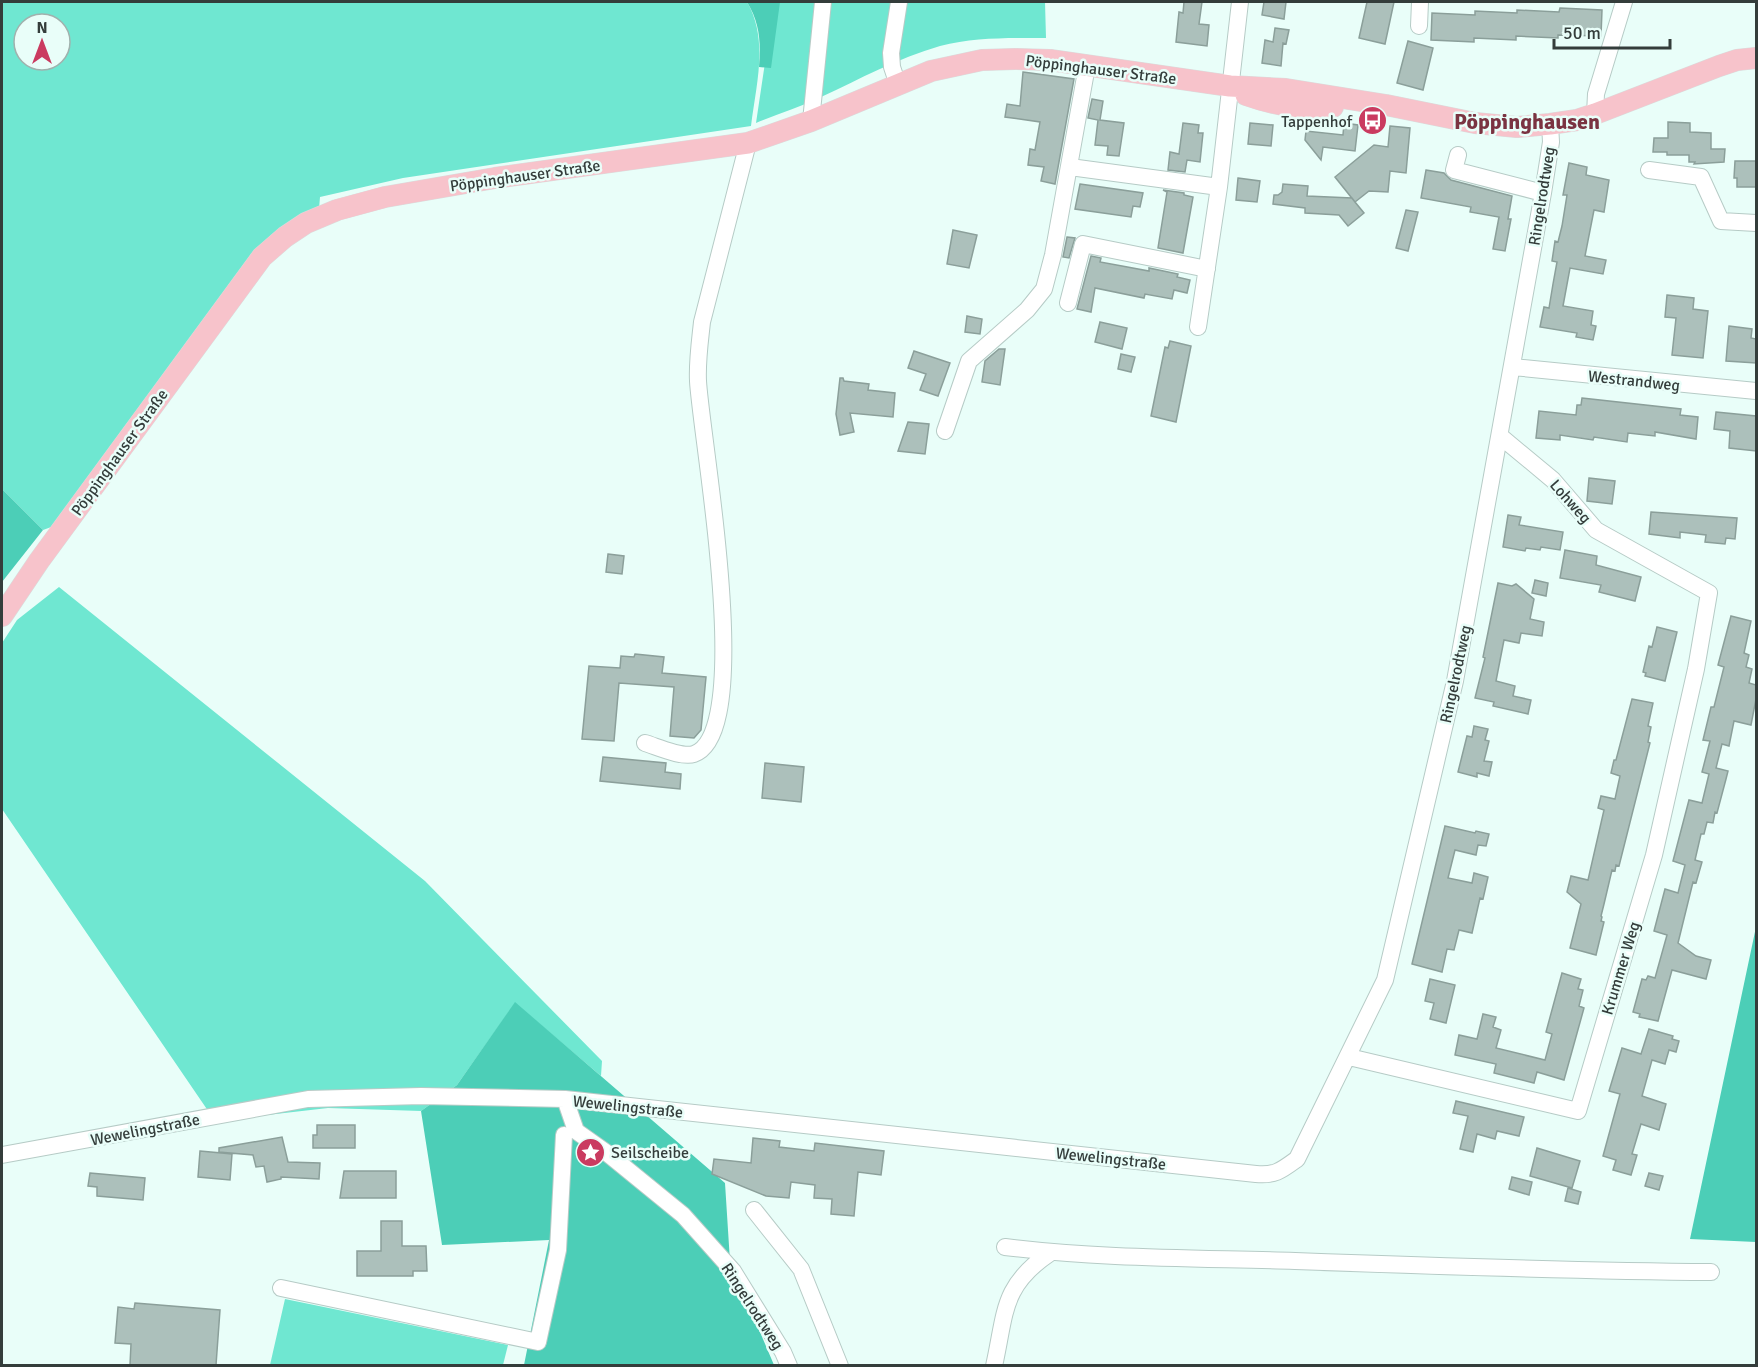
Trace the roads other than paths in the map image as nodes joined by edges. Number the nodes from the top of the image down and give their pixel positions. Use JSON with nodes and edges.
{"nodes":[{"id":1,"x":823,"y":2,"type":"edge"},
{"id":2,"x":899,"y":2,"type":"edge"},
{"id":3,"x":1240,"y":2,"type":"edge"},
{"id":4,"x":1420,"y":2,"type":"edge"},
{"id":5,"x":1624,"y":2,"type":"edge"},
{"id":6,"x":1419,"y":26,"type":"dead end"},
{"id":7,"x":1756,"y":58,"type":"edge"},
{"id":8,"x":1087,"y":66,"type":"junction"},
{"id":9,"x":898,"y":85,"type":"junction"},
{"id":10,"x":1230,"y":86,"type":"junction"},
{"id":11,"x":1595,"y":114,"type":"junction"},
{"id":12,"x":811,"y":122,"type":"junction"},
{"id":13,"x":1550,"y":124,"type":"junction"},
{"id":14,"x":748,"y":143,"type":"junction"},
{"id":15,"x":1458,"y":155,"type":"dead end"},
{"id":16,"x":1070,"y":166,"type":"junction"},
{"id":17,"x":1648,"y":170,"type":"dead end"},
{"id":18,"x":1218,"y":187,"type":"junction"},
{"id":19,"x":1543,"y":193,"type":"junction"},
{"id":20,"x":1756,"y":224,"type":"edge"},
{"id":21,"x":1207,"y":269,"type":"junction"},
{"id":22,"x":1068,"y":303,"type":"dead end"},
{"id":23,"x":1198,"y":327,"type":"dead end"},
{"id":24,"x":1512,"y":367,"type":"junction"},
{"id":25,"x":1756,"y":391,"type":"edge"},
{"id":26,"x":945,"y":431,"type":"dead end"},
{"id":27,"x":1500,"y":436,"type":"junction"},
{"id":28,"x":1709,"y":593,"type":"joint"},
{"id":29,"x":2,"y":616,"type":"edge"},
{"id":30,"x":645,"y":743,"type":"dead end"},
{"id":31,"x":1349,"y":1057,"type":"junction"},
{"id":32,"x":565,"y":1099,"type":"junction"},
{"id":33,"x":564,"y":1135,"type":"dead end"},
{"id":34,"x":2,"y":1155,"type":"edge"},
{"id":35,"x":1256,"y":1174,"type":"joint"},
{"id":36,"x":754,"y":1210,"type":"dead end"},
{"id":37,"x":1005,"y":1247,"type":"dead end"},
{"id":38,"x":1050,"y":1252,"type":"junction"},
{"id":39,"x":1711,"y":1272,"type":"dead end"},
{"id":40,"x":281,"y":1288,"type":"dead end"},
{"id":41,"x":789,"y":1365,"type":"edge"},
{"id":42,"x":840,"y":1365,"type":"edge"},
{"id":43,"x":994,"y":1365,"type":"edge"}],
"edges":[{"from":1,"to":12,"type":"street"},
{"from":2,"to":9,"type":"street"},
{"from":3,"to":10,"type":"street"},
{"from":4,"to":6,"type":"street"},
{"from":5,"to":11,"type":"street"},
{"from":7,"to":11,"type":"main road","name":"Pöppinghauser Straße"},
{"from":8,"to":9,"type":"main road","name":"Pöppinghauser Straße"},
{"from":8,"to":10,"type":"main road","name":"Pöppinghauser Straße"},
{"from":8,"to":16,"type":"street"},
{"from":9,"to":12,"type":"main road","name":"Pöppinghauser Straße"},
{"from":10,"to":13,"type":"main road","name":"Pöppinghauser Straße"},
{"from":10,"to":18,"type":"street"},
{"from":11,"to":13,"type":"main road","name":"Pöppinghauser Straße"},
{"from":12,"to":14,"type":"main road","name":"Pöppinghauser Straße"},
{"from":13,"to":19,"type":"street","name":"Ringelrodtweg"},
{"from":14,"to":29,"type":"main road","name":"Pöppinghauser Straße"},
{"from":14,"to":30,"type":"street"},
{"from":15,"to":19,"type":"street"},
{"from":16,"to":18,"type":"street"},
{"from":16,"to":26,"type":"street"},
{"from":17,"to":20,"type":"street"},
{"from":18,"to":21,"type":"street"},
{"from":19,"to":24,"type":"street","name":"Ringelrodtweg"},
{"from":21,"to":22,"type":"street"},
{"from":21,"to":23,"type":"street"},
{"from":24,"to":25,"type":"street","name":"Westrandweg"},
{"from":24,"to":27,"type":"street","name":"Ringelrodtweg"},
{"from":27,"to":28,"type":"street","name":"Lohweg"},
{"from":27,"to":31,"type":"street","name":"Ringelrodtweg"},
{"from":28,"to":31,"type":"street","name":"Krummer Weg"},
{"from":31,"to":35,"type":"street","name":"Ringelrodtweg"},
{"from":32,"to":34,"type":"street","name":"Wewelingstraße"},
{"from":32,"to":35,"type":"street","name":"Wewelingstraße"},
{"from":32,"to":41,"type":"street","name":"Ringelrodtweg"},
{"from":33,"to":40,"type":"street"},
{"from":36,"to":42,"type":"street"},
{"from":37,"to":38,"type":"street"},
{"from":38,"to":39,"type":"street"},
{"from":38,"to":43,"type":"street"}]}
